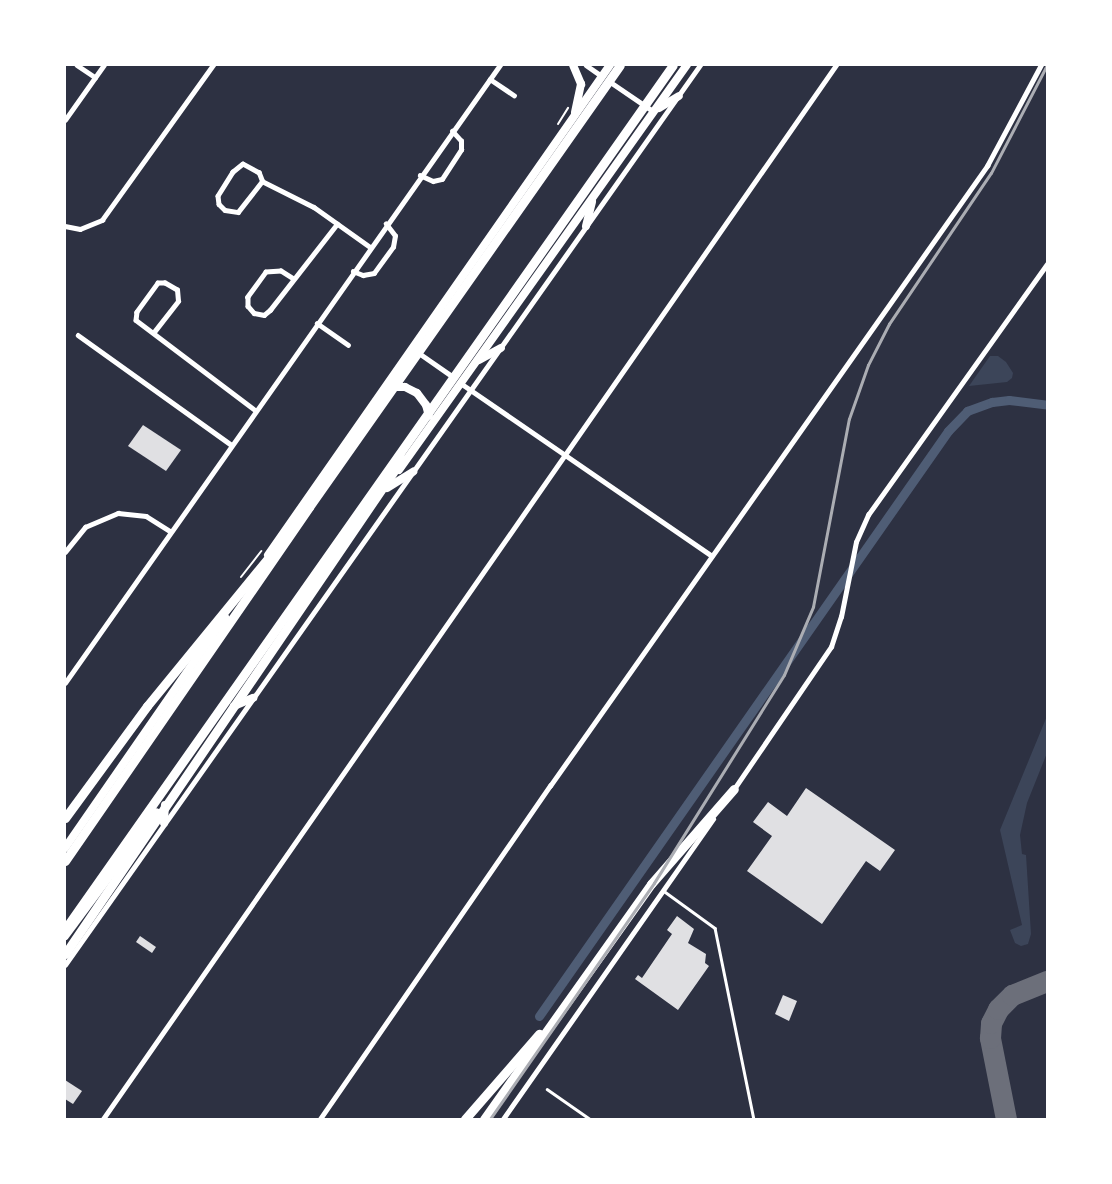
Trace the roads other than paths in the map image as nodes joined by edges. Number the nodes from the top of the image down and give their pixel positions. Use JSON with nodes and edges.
{"nodes":[{"id":1,"x":77,"y":65,"type":"edge"},
{"id":2,"x":103,"y":65,"type":"edge"},
{"id":3,"x":213,"y":65,"type":"edge"},
{"id":4,"x":500,"y":65,"type":"edge"},
{"id":5,"x":573,"y":65,"type":"edge"},
{"id":6,"x":586,"y":65,"type":"edge"},
{"id":7,"x":610,"y":65,"type":"edge"},
{"id":8,"x":620,"y":65,"type":"edge"},
{"id":9,"x":673,"y":65,"type":"edge"},
{"id":10,"x":687,"y":65,"type":"edge"},
{"id":11,"x":700,"y":65,"type":"edge"},
{"id":12,"x":835,"y":65,"type":"edge"},
{"id":13,"x":1041,"y":65,"type":"edge"},
{"id":14,"x":602,"y":76,"type":"junction"},
{"id":15,"x":95,"y":77,"type":"junction"},
{"id":16,"x":490,"y":79,"type":"junction"},
{"id":17,"x":514,"y":95,"type":"dead end"},
{"id":18,"x":679,"y":96,"type":"junction"},
{"id":19,"x":653,"y":111,"type":"junction"},
{"id":20,"x":574,"y":116,"type":"junction"},
{"id":21,"x":65,"y":121,"type":"edge"},
{"id":22,"x":452,"y":131,"type":"junction"},
{"id":23,"x":420,"y":175,"type":"junction"},
{"id":24,"x":262,"y":181,"type":"junction"},
{"id":25,"x":594,"y":196,"type":"junction"},
{"id":26,"x":337,"y":224,"type":"junction"},
{"id":27,"x":386,"y":224,"type":"junction"},
{"id":28,"x":65,"y":226,"type":"edge"},
{"id":29,"x":586,"y":226,"type":"junction"},
{"id":30,"x":370,"y":247,"type":"junction"},
{"id":31,"x":542,"y":251,"type":"junction"},
{"id":32,"x":1047,"y":264,"type":"edge"},
{"id":33,"x":353,"y":271,"type":"junction"},
{"id":34,"x":292,"y":278,"type":"junction"},
{"id":35,"x":317,"y":323,"type":"junction"},
{"id":36,"x":154,"y":332,"type":"junction"},
{"id":37,"x":78,"y":335,"type":"dead end"},
{"id":38,"x":348,"y":345,"type":"dead end"},
{"id":39,"x":413,"y":348,"type":"junction"},
{"id":40,"x":500,"y":348,"type":"junction"},
{"id":41,"x":476,"y":362,"type":"junction"},
{"id":42,"x":461,"y":383,"type":"junction"},
{"id":43,"x":471,"y":389,"type":"junction"},
{"id":44,"x":380,"y":393,"type":"junction"},
{"id":45,"x":255,"y":410,"type":"junction"},
{"id":46,"x":422,"y":439,"type":"junction"},
{"id":47,"x":230,"y":444,"type":"junction"},
{"id":48,"x":566,"y":455,"type":"junction"},
{"id":49,"x":413,"y":472,"type":"junction"},
{"id":50,"x":387,"y":488,"type":"junction"},
{"id":51,"x":309,"y":507,"type":"junction"},
{"id":52,"x":170,"y":531,"type":"junction"},
{"id":53,"x":65,"y":552,"type":"edge"},
{"id":54,"x":712,"y":556,"type":"junction"},
{"id":55,"x":65,"y":683,"type":"edge"},
{"id":56,"x":253,"y":698,"type":"junction"},
{"id":57,"x":231,"y":708,"type":"junction"},
{"id":58,"x":734,"y":789,"type":"junction"},
{"id":59,"x":166,"y":800,"type":"junction"},
{"id":60,"x":65,"y":818,"type":"edge"},
{"id":61,"x":163,"y":823,"type":"junction"},
{"id":62,"x":65,"y":848,"type":"edge"},
{"id":63,"x":65,"y":861,"type":"edge"},
{"id":64,"x":664,"y":891,"type":"junction"},
{"id":65,"x":91,"y":928,"type":"junction"},
{"id":66,"x":65,"y":929,"type":"edge"},
{"id":67,"x":65,"y":936,"type":"edge"},
{"id":68,"x":66,"y":959,"type":"edge"},
{"id":69,"x":557,"y":1015,"type":"junction"},
{"id":70,"x":547,"y":1089,"type":"dead end"},
{"id":71,"x":103,"y":1119,"type":"edge"},
{"id":72,"x":320,"y":1119,"type":"edge"},
{"id":73,"x":465,"y":1119,"type":"edge"},
{"id":74,"x":484,"y":1119,"type":"edge"},
{"id":75,"x":503,"y":1119,"type":"edge"},
{"id":76,"x":590,"y":1119,"type":"edge"},
{"id":77,"x":754,"y":1119,"type":"edge"}],
"edges":[{"from":1,"to":15,"type":"street"},
{"from":2,"to":15,"type":"street"},
{"from":3,"to":28,"type":"street"},
{"from":4,"to":16,"type":"street"},
{"from":5,"to":20,"type":"main road"},
{"from":6,"to":14,"type":"street"},
{"from":7,"to":14,"type":"main road"},
{"from":8,"to":51,"type":"highway"},
{"from":9,"to":31,"type":"highway"},
{"from":10,"to":19,"type":"main road"},
{"from":11,"to":18,"type":"street"},
{"from":12,"to":48,"type":"street"},
{"from":13,"to":54,"type":"street"},
{"from":14,"to":19,"type":"street"},
{"from":14,"to":20,"type":"main road"},
{"from":15,"to":21,"type":"street"},
{"from":16,"to":17,"type":"street"},
{"from":16,"to":22,"type":"street"},
{"from":18,"to":19,"type":"main road"},
{"from":18,"to":29,"type":"street"},
{"from":19,"to":25,"type":"main road"},
{"from":20,"to":39,"type":"main road"},
{"from":22,"to":23,"type":"street"},
{"from":22,"to":23,"type":"street"},
{"from":23,"to":27,"type":"street"},
{"from":24,"to":24,"type":"street"},
{"from":24,"to":26,"type":"street"},
{"from":25,"to":29,"type":"main road"},
{"from":25,"to":41,"type":"main road"},
{"from":26,"to":30,"type":"street"},
{"from":26,"to":34,"type":"street"},
{"from":27,"to":30,"type":"street"},
{"from":27,"to":33,"type":"street"},
{"from":29,"to":40,"type":"street"},
{"from":30,"to":33,"type":"street"},
{"from":31,"to":66,"type":"highway"},
{"from":31,"to":68,"type":"highway"},
{"from":32,"to":58,"type":"street"},
{"from":33,"to":35,"type":"street"},
{"from":34,"to":34,"type":"street"},
{"from":35,"to":38,"type":"street"},
{"from":35,"to":45,"type":"street"},
{"from":36,"to":36,"type":"street"},
{"from":36,"to":45,"type":"street"},
{"from":37,"to":47,"type":"street"},
{"from":39,"to":42,"type":"street"},
{"from":39,"to":44,"type":"main road"},
{"from":40,"to":41,"type":"main road"},
{"from":40,"to":43,"type":"street"},
{"from":41,"to":42,"type":"main road"},
{"from":42,"to":43,"type":"street"},
{"from":42,"to":46,"type":"main road"},
{"from":43,"to":48,"type":"street"},
{"from":43,"to":49,"type":"street"},
{"from":44,"to":46,"type":"main road"},
{"from":44,"to":62,"type":"main road"},
{"from":45,"to":47,"type":"street"},
{"from":46,"to":50,"type":"main road"},
{"from":47,"to":52,"type":"street"},
{"from":48,"to":54,"type":"street"},
{"from":48,"to":71,"type":"street"},
{"from":49,"to":50,"type":"main road"},
{"from":49,"to":56,"type":"street"},
{"from":50,"to":57,"type":"main road"},
{"from":51,"to":60,"type":"highway"},
{"from":51,"to":63,"type":"highway"},
{"from":52,"to":53,"type":"street"},
{"from":52,"to":55,"type":"street"},
{"from":54,"to":72,"type":"street"},
{"from":56,"to":57,"type":"main road"},
{"from":56,"to":61,"type":"street"},
{"from":57,"to":59,"type":"main road"},
{"from":58,"to":64,"type":"street"},
{"from":58,"to":69,"type":"highway"},
{"from":59,"to":61,"type":"main road"},
{"from":59,"to":67,"type":"main road"},
{"from":61,"to":65,"type":"street"},
{"from":64,"to":75,"type":"street"},
{"from":64,"to":77,"type":"lane"},
{"from":65,"to":67,"type":"main road"},
{"from":65,"to":68,"type":"street"},
{"from":69,"to":73,"type":"highway"},
{"from":69,"to":74,"type":"highway"},
{"from":70,"to":76,"type":"lane"}]}
